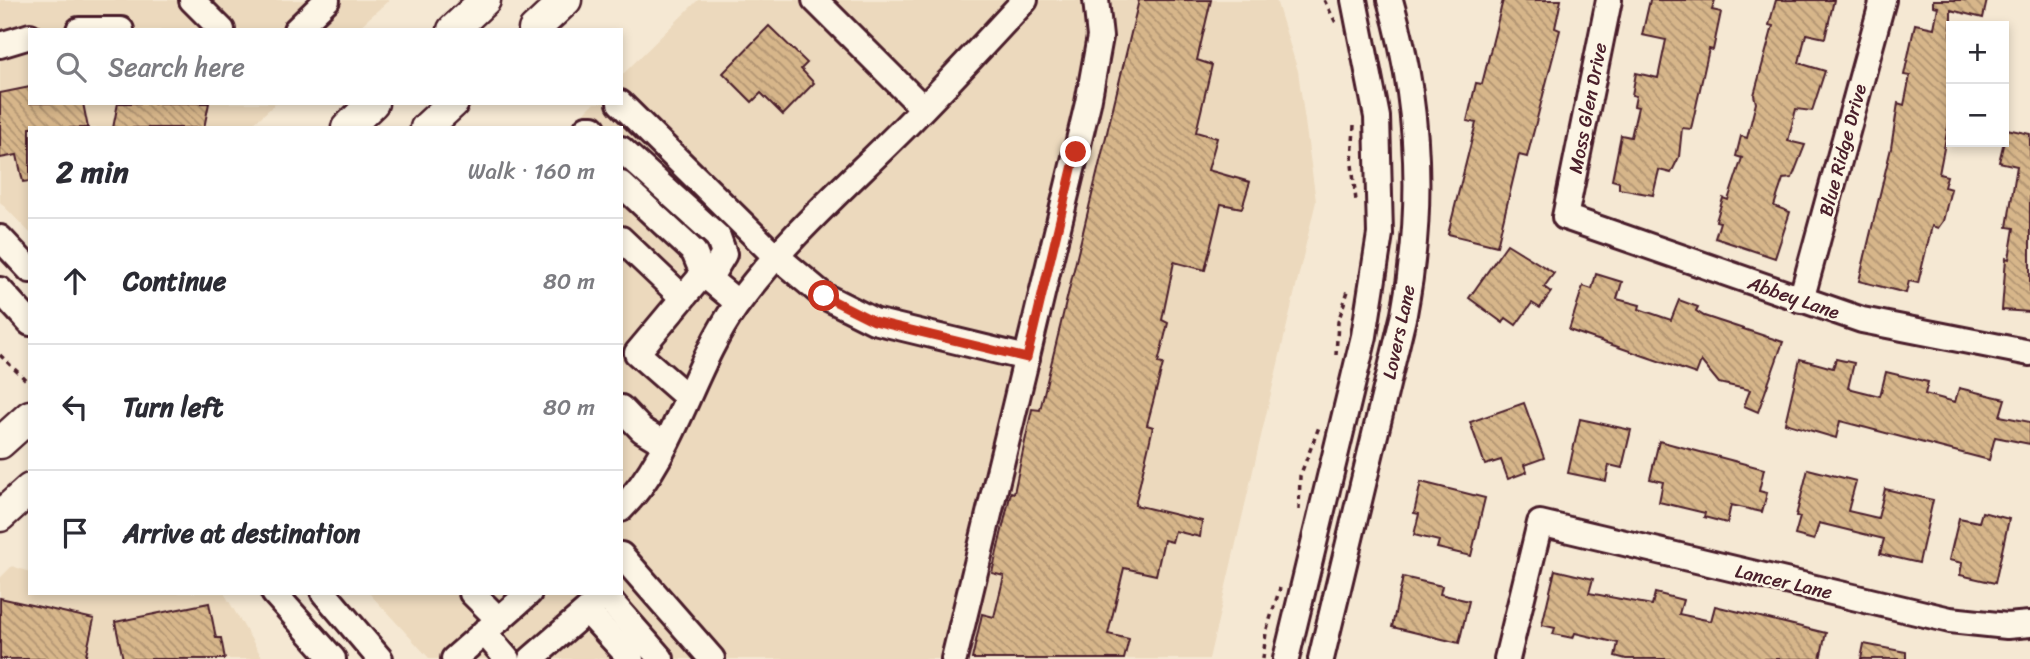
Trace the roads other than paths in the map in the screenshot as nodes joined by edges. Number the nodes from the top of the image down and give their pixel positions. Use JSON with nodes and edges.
{"nodes":[{"id":1,"x":192,"y":0,"type":"edge"},
{"id":2,"x":327,"y":0,"type":"edge"},
{"id":3,"x":485,"y":0,"type":"edge"},
{"id":4,"x":566,"y":0,"type":"edge"},
{"id":5,"x":815,"y":0,"type":"edge"},
{"id":6,"x":1025,"y":0,"type":"edge"},
{"id":7,"x":1096,"y":0,"type":"edge"},
{"id":8,"x":1354,"y":0,"type":"edge"},
{"id":9,"x":1390,"y":0,"type":"edge"},
{"id":10,"x":1609,"y":0,"type":"edge"},
{"id":11,"x":1883,"y":0,"type":"edge"},
{"id":12,"x":220,"y":28,"type":"edge"},
{"id":13,"x":298,"y":28,"type":"edge"},
{"id":14,"x":455,"y":28,"type":"edge"},
{"id":15,"x":540,"y":28,"type":"edge"},
{"id":16,"x":28,"y":37,"type":"edge"},
{"id":17,"x":0,"y":45,"type":"edge"},
{"id":18,"x":371,"y":105,"type":"edge"},
{"id":19,"x":451,"y":105,"type":"edge"},
{"id":20,"x":622,"y":105,"type":"edge"},
{"id":21,"x":923,"y":108,"type":"junction"},
{"id":22,"x":349,"y":126,"type":"edge"},
{"id":23,"x":428,"y":126,"type":"edge"},
{"id":24,"x":623,"y":151,"type":"edge"},
{"id":25,"x":623,"y":186,"type":"edge"},
{"id":26,"x":1565,"y":217,"type":"joint"},
{"id":27,"x":0,"y":238,"type":"edge"},
{"id":28,"x":623,"y":241,"type":"edge"},
{"id":29,"x":777,"y":257,"type":"junction"},
{"id":30,"x":28,"y":268,"type":"edge"},
{"id":31,"x":706,"y":276,"type":"junction"},
{"id":32,"x":0,"y":290,"type":"edge"},
{"id":33,"x":682,"y":297,"type":"junction"},
{"id":34,"x":1801,"y":300,"type":"junction"},
{"id":35,"x":738,"y":303,"type":"junction"},
{"id":36,"x":28,"y":321,"type":"edge"},
{"id":37,"x":629,"y":348,"type":"edge"},
{"id":38,"x":2030,"y":353,"type":"edge"},
{"id":39,"x":1027,"y":358,"type":"junction"},
{"id":40,"x":686,"y":396,"type":"junction"},
{"id":41,"x":623,"y":410,"type":"edge"},
{"id":42,"x":28,"y":418,"type":"edge"},
{"id":43,"x":0,"y":443,"type":"edge"},
{"id":44,"x":665,"y":444,"type":"junction"},
{"id":45,"x":28,"y":491,"type":"edge"},
{"id":46,"x":623,"y":507,"type":"edge"},
{"id":47,"x":0,"y":516,"type":"edge"},
{"id":48,"x":623,"y":592,"type":"edge"},
{"id":49,"x":276,"y":595,"type":"edge"},
{"id":50,"x":326,"y":595,"type":"edge"},
{"id":51,"x":473,"y":595,"type":"edge"},
{"id":52,"x":527,"y":595,"type":"edge"},
{"id":53,"x":601,"y":595,"type":"edge"},
{"id":54,"x":616,"y":595,"type":"edge"},
{"id":55,"x":620,"y":595,"type":"edge"},
{"id":56,"x":2030,"y":624,"type":"edge"},
{"id":57,"x":491,"y":626,"type":"junction"},
{"id":58,"x":333,"y":659,"type":"edge"},
{"id":59,"x":380,"y":659,"type":"edge"},
{"id":60,"x":454,"y":659,"type":"edge"},
{"id":61,"x":507,"y":659,"type":"edge"},
{"id":62,"x":531,"y":659,"type":"edge"},
{"id":63,"x":631,"y":659,"type":"edge"},
{"id":64,"x":661,"y":659,"type":"edge"},
{"id":65,"x":712,"y":659,"type":"edge"},
{"id":66,"x":954,"y":659,"type":"edge"},
{"id":67,"x":1286,"y":659,"type":"edge"},
{"id":68,"x":1321,"y":659,"type":"edge"},
{"id":69,"x":1507,"y":659,"type":"edge"}],
"edges":[{"from":1,"to":12,"type":"street"},
{"from":2,"to":13,"type":"street"},
{"from":3,"to":14,"type":"main road"},
{"from":4,"to":15,"type":"main road"},
{"from":5,"to":21,"type":"street"},
{"from":6,"to":21,"type":"street"},
{"from":7,"to":39,"type":"street"},
{"from":8,"to":67,"type":"street","name":"Lovers Lane"},
{"from":9,"to":68,"type":"street","name":"Lovers Lane"},
{"from":10,"to":26,"type":"street","name":"Moss Glen Drive"},
{"from":11,"to":34,"type":"street","name":"Blue Ridge Drive"},
{"from":16,"to":17,"type":"street"},
{"from":18,"to":22,"type":"main road"},
{"from":19,"to":23,"type":"main road"},
{"from":20,"to":29,"type":"street"},
{"from":21,"to":29,"type":"street"},
{"from":24,"to":31,"type":"street"},
{"from":25,"to":31,"type":"street"},
{"from":26,"to":34,"type":"street","name":"Abbey Lane"},
{"from":27,"to":30,"type":"street"},
{"from":28,"to":33,"type":"street"},
{"from":29,"to":35,"type":"street"},
{"from":29,"to":39,"type":"street"},
{"from":31,"to":33,"type":"street"},
{"from":31,"to":35,"type":"street"},
{"from":32,"to":36,"type":"street"},
{"from":33,"to":37,"type":"street"},
{"from":34,"to":38,"type":"street","name":"Abbey Lane"},
{"from":35,"to":40,"type":"street"},
{"from":37,"to":40,"type":"street"},
{"from":39,"to":66,"type":"street"},
{"from":40,"to":44,"type":"street"},
{"from":41,"to":44,"type":"street"},
{"from":42,"to":43,"type":"main road"},
{"from":44,"to":46,"type":"street"},
{"from":45,"to":47,"type":"main road"},
{"from":48,"to":65,"type":"street"},
{"from":49,"to":58,"type":"street"},
{"from":50,"to":59,"type":"street"},
{"from":51,"to":57,"type":"street"},
{"from":52,"to":57,"type":"street"},
{"from":53,"to":62,"type":"street"},
{"from":54,"to":63,"type":"street"},
{"from":55,"to":64,"type":"street"},
{"from":56,"to":69,"type":"street","name":"Lancer Lane"},
{"from":57,"to":60,"type":"street"},
{"from":57,"to":61,"type":"street"}]}
